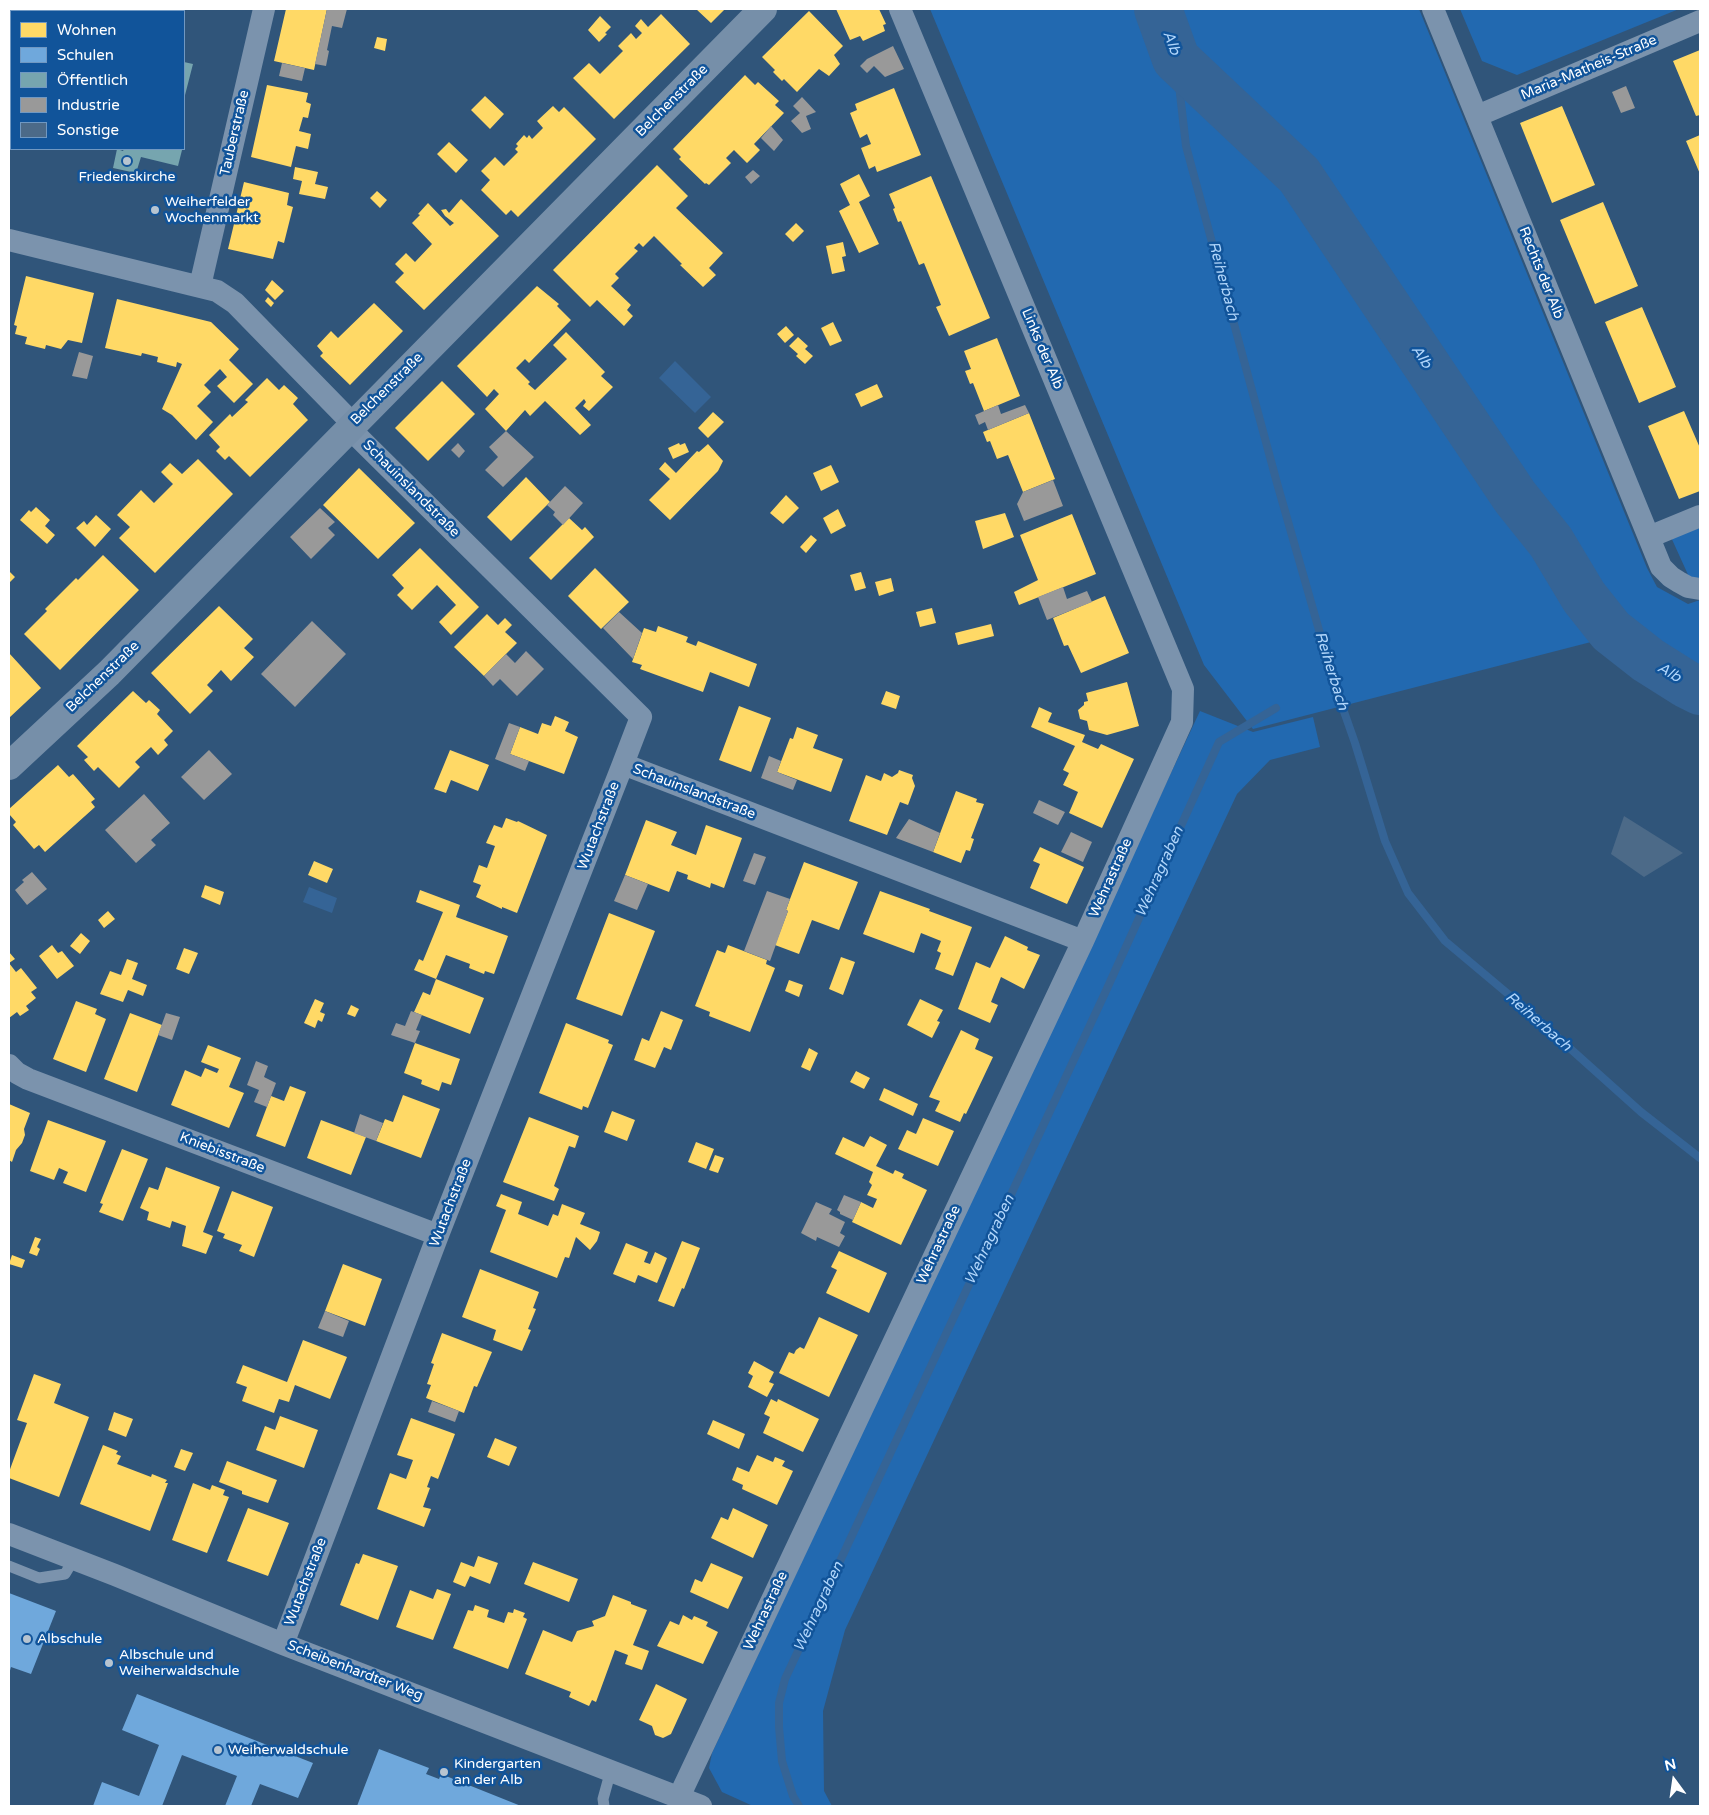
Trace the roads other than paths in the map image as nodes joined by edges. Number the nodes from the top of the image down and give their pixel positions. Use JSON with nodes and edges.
{"nodes":[{"id":1,"x":264,"y":9,"type":"edge"},
{"id":2,"x":763,"y":9,"type":"edge"},
{"id":3,"x":900,"y":9,"type":"edge"},
{"id":4,"x":1433,"y":9,"type":"edge"},
{"id":5,"x":1700,"y":20,"type":"edge"},
{"id":6,"x":1477,"y":116,"type":"junction"},
{"id":7,"x":9,"y":240,"type":"edge"},
{"id":8,"x":200,"y":286,"type":"junction"},
{"id":9,"x":351,"y":426,"type":"junction"},
{"id":10,"x":1700,"y":516,"type":"edge"},
{"id":11,"x":1649,"y":537,"type":"junction"},
{"id":12,"x":1700,"y":589,"type":"edge"},
{"id":13,"x":1184,"y":689,"type":"joint"},
{"id":14,"x":623,"y":764,"type":"junction"},
{"id":15,"x":9,"y":766,"type":"edge"},
{"id":16,"x":1083,"y":941,"type":"junction"},
{"id":17,"x":9,"y":1065,"type":"edge"},
{"id":18,"x":438,"y":1235,"type":"junction"},
{"id":19,"x":9,"y":1534,"type":"edge"},
{"id":20,"x":74,"y":1559,"type":"junction"},
{"id":21,"x":9,"y":1566,"type":"edge"},
{"id":22,"x":283,"y":1644,"type":"junction"},
{"id":23,"x":611,"y":1770,"type":"junction"},
{"id":24,"x":679,"y":1796,"type":"junction"},
{"id":25,"x":604,"y":1806,"type":"edge"},
{"id":26,"x":702,"y":1806,"type":"edge"}],
"edges":[{"from":1,"to":8,"type":"street","name":"Tauberstraße"},
{"from":2,"to":9,"type":"street","name":"Belchenstraße"},
{"from":3,"to":13,"type":"street","name":"Links der Alb"},
{"from":4,"to":6,"type":"street","name":"Rechts der Alb"},
{"from":5,"to":6,"type":"street","name":"Maria-Matheis-Straße"},
{"from":6,"to":11,"type":"street","name":"Rechts der Alb"},
{"from":7,"to":8,"type":"street","name":"Schauinslandstraße"},
{"from":8,"to":9,"type":"street","name":"Schauinslandstraße"},
{"from":9,"to":14,"type":"street","name":"Schauinslandstraße"},
{"from":9,"to":15,"type":"street","name":"Belchenstraße"},
{"from":10,"to":11,"type":"street"},
{"from":11,"to":12,"type":"street","name":"Rechts der Alb"},
{"from":13,"to":16,"type":"street","name":"Wehrastraße"},
{"from":14,"to":16,"type":"street","name":"Schauinslandstraße"},
{"from":14,"to":18,"type":"street","name":"Wutachstraße"},
{"from":16,"to":24,"type":"street","name":"Wehrastraße"},
{"from":17,"to":18,"type":"street","name":"Kniebisstraße"},
{"from":18,"to":22,"type":"street","name":"Wutachstraße"},
{"from":19,"to":20,"type":"street","name":"Scheibenhardter Weg"},
{"from":20,"to":21,"type":"lane"},
{"from":20,"to":22,"type":"street","name":"Scheibenhardter Weg"},
{"from":22,"to":23,"type":"street","name":"Scheibenhardter Weg"},
{"from":23,"to":24,"type":"street","name":"Scheibenhardter Weg"},
{"from":23,"to":25,"type":"lane"},
{"from":24,"to":26,"type":"street","name":"Scheibenhardter Weg"}]}
